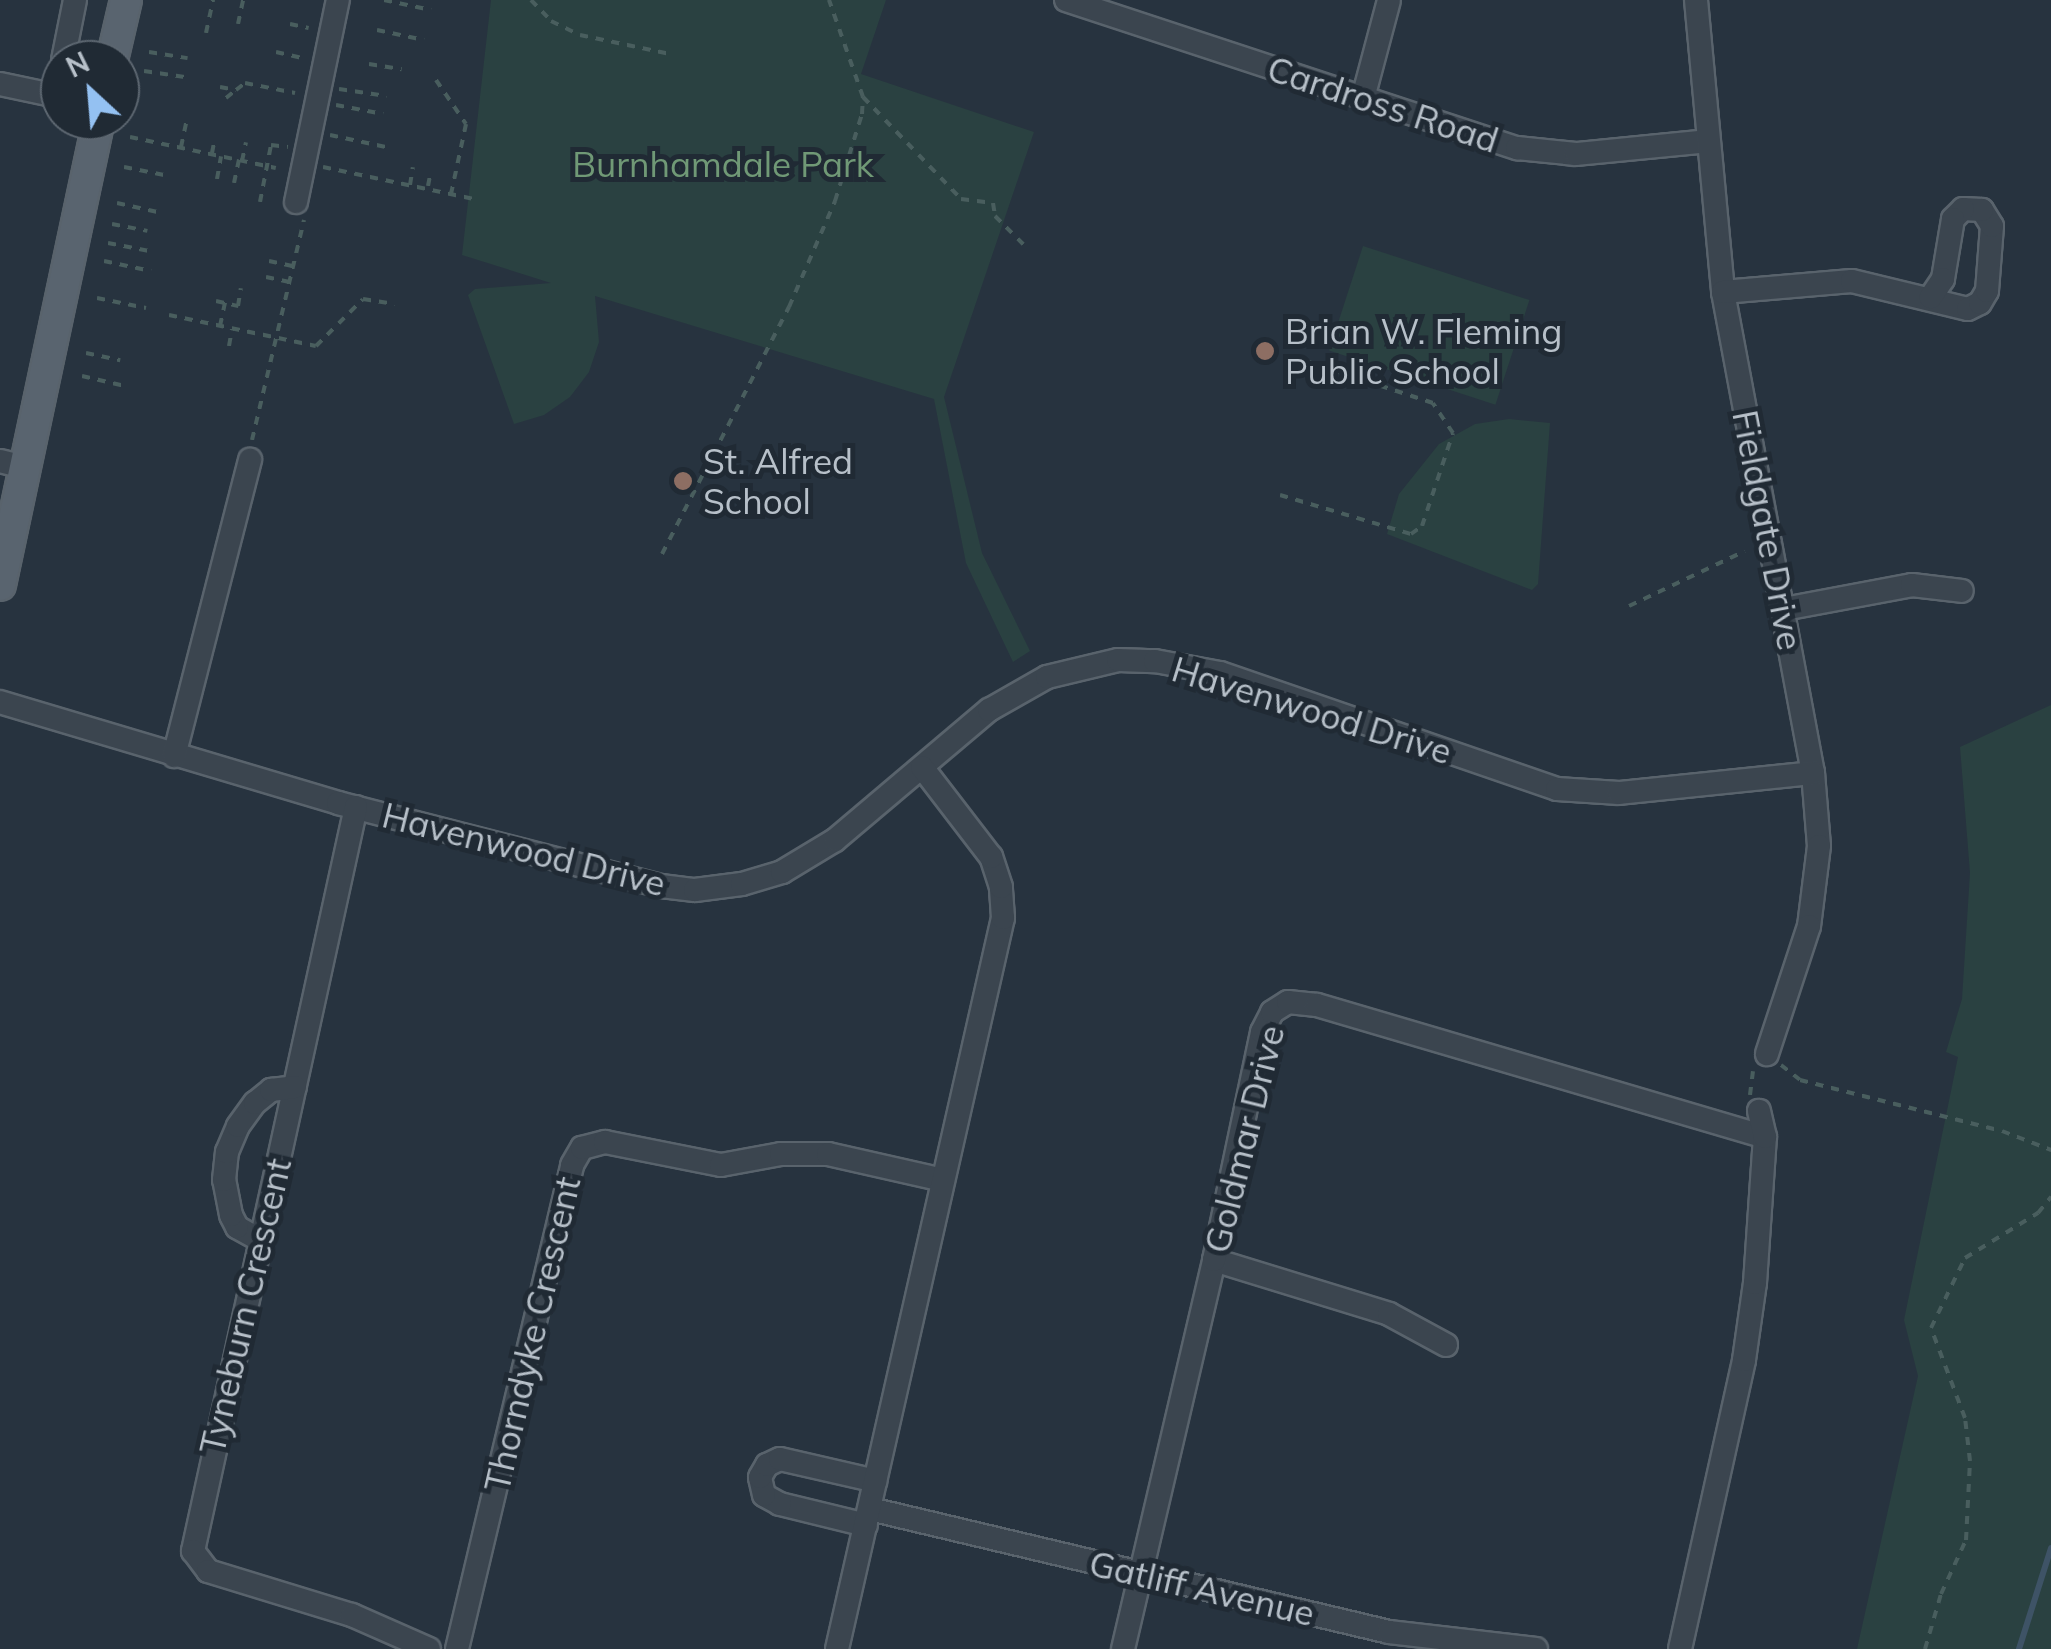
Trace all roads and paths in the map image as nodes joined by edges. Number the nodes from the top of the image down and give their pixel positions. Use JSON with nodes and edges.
{"nodes":[{"id":1,"x":75,"y":0,"type":"edge"},
{"id":2,"x":126,"y":0,"type":"edge"},
{"id":3,"x":213,"y":0,"type":"edge"},
{"id":4,"x":243,"y":0,"type":"edge"},
{"id":5,"x":338,"y":0,"type":"edge"},
{"id":6,"x":384,"y":0,"type":"edge"},
{"id":7,"x":531,"y":0,"type":"edge"},
{"id":8,"x":1066,"y":0,"type":"edge"},
{"id":9,"x":1389,"y":0,"type":"edge"},
{"id":10,"x":1696,"y":0,"type":"edge"},
{"id":11,"x":398,"y":1,"type":"edge"},
{"id":12,"x":833,"y":2,"type":"edge"},
{"id":13,"x":416,"y":3,"type":"edge"},
{"id":14,"x":431,"y":10,"type":"dead end"},
{"id":15,"x":238,"y":24,"type":"dead end"},
{"id":16,"x":290,"y":24,"type":"dead end"},
{"id":17,"x":309,"y":28,"type":"dead end"},
{"id":18,"x":377,"y":30,"type":"dead end"},
{"id":19,"x":206,"y":33,"type":"dead end"},
{"id":20,"x":68,"y":40,"type":"edge"},
{"id":21,"x":117,"y":40,"type":"edge"},
{"id":22,"x":424,"y":40,"type":"dead end"},
{"id":23,"x":148,"y":52,"type":"dead end"},
{"id":24,"x":276,"y":52,"type":"dead end"},
{"id":25,"x":670,"y":54,"type":"dead end"},
{"id":26,"x":188,"y":58,"type":"dead end"},
{"id":27,"x":303,"y":58,"type":"dead end"},
{"id":28,"x":369,"y":64,"type":"dead end"},
{"id":29,"x":402,"y":68,"type":"dead end"},
{"id":30,"x":144,"y":71,"type":"dead end"},
{"id":31,"x":184,"y":77,"type":"dead end"},
{"id":32,"x":436,"y":80,"type":"dead end"},
{"id":33,"x":0,"y":84,"type":"edge"},
{"id":34,"x":258,"y":86,"type":"junction"},
{"id":35,"x":220,"y":87,"type":"dead end"},
{"id":36,"x":236,"y":90,"type":"junction"},
{"id":37,"x":40,"y":92,"type":"edge"},
{"id":38,"x":311,"y":93,"type":"junction"},
{"id":39,"x":256,"y":96,"type":"dead end"},
{"id":40,"x":386,"y":96,"type":"dead end"},
{"id":41,"x":864,"y":97,"type":"junction"},
{"id":42,"x":226,"y":98,"type":"dead end"},
{"id":43,"x":1364,"y":98,"type":"junction"},
{"id":44,"x":383,"y":114,"type":"dead end"},
{"id":45,"x":186,"y":118,"type":"dead end"},
{"id":46,"x":214,"y":138,"type":"dead end"},
{"id":47,"x":140,"y":139,"type":"edge"},
{"id":48,"x":94,"y":140,"type":"edge"},
{"id":49,"x":1708,"y":141,"type":"junction"},
{"id":50,"x":246,"y":142,"type":"dead end"},
{"id":51,"x":181,"y":147,"type":"junction"},
{"id":52,"x":386,"y":147,"type":"dead end"},
{"id":53,"x":307,"y":148,"type":"junction"},
{"id":54,"x":212,"y":154,"type":"junction"},
{"id":55,"x":221,"y":156,"type":"junction"},
{"id":56,"x":241,"y":160,"type":"junction"},
{"id":57,"x":267,"y":166,"type":"junction"},
{"id":58,"x":124,"y":167,"type":"dead end"},
{"id":59,"x":413,"y":167,"type":"dead end"},
{"id":60,"x":276,"y":168,"type":"dead end"},
{"id":61,"x":431,"y":172,"type":"dead end"},
{"id":62,"x":169,"y":176,"type":"dead end"},
{"id":63,"x":217,"y":179,"type":"dead end"},
{"id":64,"x":234,"y":183,"type":"dead end"},
{"id":65,"x":410,"y":185,"type":"junction"},
{"id":66,"x":428,"y":189,"type":"junction"},
{"id":67,"x":452,"y":194,"type":"junction"},
{"id":68,"x":472,"y":198,"type":"dead end"},
{"id":69,"x":260,"y":202,"type":"dead end"},
{"id":70,"x":116,"y":204,"type":"dead end"},
{"id":71,"x":300,"y":209,"type":"joint"},
{"id":72,"x":162,"y":213,"type":"dead end"},
{"id":73,"x":112,"y":224,"type":"dead end"},
{"id":74,"x":147,"y":231,"type":"dead end"},
{"id":75,"x":108,"y":243,"type":"dead end"},
{"id":76,"x":1023,"y":244,"type":"dead end"},
{"id":77,"x":149,"y":251,"type":"dead end"},
{"id":78,"x":104,"y":261,"type":"dead end"},
{"id":79,"x":269,"y":261,"type":"dead end"},
{"id":80,"x":293,"y":266,"type":"junction"},
{"id":81,"x":151,"y":271,"type":"dead end"},
{"id":82,"x":266,"y":277,"type":"dead end"},
{"id":83,"x":289,"y":282,"type":"junction"},
{"id":84,"x":241,"y":288,"type":"dead end"},
{"id":85,"x":1723,"y":292,"type":"junction"},
{"id":86,"x":1931,"y":296,"type":"dead end"},
{"id":87,"x":97,"y":298,"type":"dead end"},
{"id":88,"x":216,"y":301,"type":"dead end"},
{"id":89,"x":225,"y":302,"type":"junction"},
{"id":90,"x":394,"y":304,"type":"dead end"},
{"id":91,"x":146,"y":308,"type":"dead end"},
{"id":92,"x":169,"y":316,"type":"dead end"},
{"id":93,"x":220,"y":326,"type":"junction"},
{"id":94,"x":232,"y":328,"type":"junction"},
{"id":95,"x":276,"y":338,"type":"junction"},
{"id":96,"x":229,"y":346,"type":"dead end"},
{"id":97,"x":86,"y":353,"type":"dead end"},
{"id":98,"x":120,"y":360,"type":"dead end"},
{"id":99,"x":1308,"y":362,"type":"dead end"},
{"id":100,"x":82,"y":376,"type":"dead end"},
{"id":101,"x":125,"y":386,"type":"dead end"},
{"id":102,"x":251,"y":452,"type":"joint"},
{"id":103,"x":12,"y":464,"type":"edge"},
{"id":104,"x":1280,"y":495,"type":"dead end"},
{"id":105,"x":1744,"y":550,"type":"dead end"},
{"id":106,"x":662,"y":554,"type":"dead end"},
{"id":107,"x":0,"y":585,"type":"edge"},
{"id":108,"x":1962,"y":591,"type":"dead end"},
{"id":109,"x":1630,"y":606,"type":"dead end"},
{"id":110,"x":1784,"y":609,"type":"junction"},
{"id":111,"x":0,"y":702,"type":"edge"},
{"id":112,"x":174,"y":756,"type":"junction"},
{"id":113,"x":922,"y":768,"type":"junction"},
{"id":114,"x":1813,"y":773,"type":"junction"},
{"id":115,"x":356,"y":806,"type":"junction"},
{"id":116,"x":1766,"y":1054,"type":"junction"},
{"id":117,"x":295,"y":1086,"type":"junction"},
{"id":118,"x":1759,"y":1111,"type":"joint"},
{"id":119,"x":1765,"y":1137,"type":"junction"},
{"id":120,"x":2051,"y":1150,"type":"edge"},
{"id":121,"x":943,"y":1180,"type":"junction"},
{"id":122,"x":2051,"y":1198,"type":"edge"},
{"id":123,"x":260,"y":1240,"type":"junction"},
{"id":124,"x":1214,"y":1260,"type":"junction"},
{"id":125,"x":1446,"y":1345,"type":"dead end"},
{"id":126,"x":876,"y":1481,"type":"junction"},
{"id":127,"x":868,"y":1517,"type":"junction"},
{"id":128,"x":1142,"y":1574,"type":"junction"},
{"id":129,"x":429,"y":1649,"type":"edge"},
{"id":130,"x":457,"y":1649,"type":"edge"},
{"id":131,"x":837,"y":1649,"type":"edge"},
{"id":132,"x":1123,"y":1649,"type":"edge"},
{"id":133,"x":1536,"y":1649,"type":"edge"},
{"id":134,"x":1680,"y":1649,"type":"edge"},
{"id":135,"x":1925,"y":1649,"type":"edge"}],
"edges":[{"from":1,"to":20,"type":"street"},
{"from":2,"to":21,"type":"main road"},
{"from":3,"to":19,"type":"path"},
{"from":4,"to":15,"type":"path"},
{"from":5,"to":38,"type":"street"},
{"from":6,"to":11,"type":"path"},
{"from":7,"to":25,"type":"path"},
{"from":8,"to":43,"type":"street","name":"Cardross Road"},
{"from":9,"to":43,"type":"street"},
{"from":10,"to":49,"type":"street","name":"Fieldgate Drive"},
{"from":11,"to":13,"type":"path"},
{"from":12,"to":41,"type":"path"},
{"from":13,"to":14,"type":"path"},
{"from":16,"to":17,"type":"path"},
{"from":18,"to":22,"type":"path"},
{"from":23,"to":26,"type":"path"},
{"from":24,"to":27,"type":"path"},
{"from":28,"to":29,"type":"path"},
{"from":30,"to":31,"type":"path"},
{"from":32,"to":67,"type":"path"},
{"from":33,"to":37,"type":"street"},
{"from":34,"to":36,"type":"path"},
{"from":34,"to":38,"type":"path"},
{"from":34,"to":39,"type":"path"},
{"from":35,"to":36,"type":"path"},
{"from":36,"to":42,"type":"path"},
{"from":38,"to":40,"type":"path"},
{"from":38,"to":44,"type":"path"},
{"from":38,"to":53,"type":"street"},
{"from":41,"to":76,"type":"path"},
{"from":41,"to":106,"type":"path"},
{"from":43,"to":49,"type":"street","name":"Cardross Road"},
{"from":45,"to":51,"type":"path"},
{"from":46,"to":54,"type":"path"},
{"from":47,"to":51,"type":"path"},
{"from":48,"to":103,"type":"main road"},
{"from":49,"to":85,"type":"street","name":"Fieldgate Drive"},
{"from":50,"to":56,"type":"path"},
{"from":51,"to":54,"type":"path"},
{"from":52,"to":53,"type":"path"},
{"from":53,"to":57,"type":"path"},
{"from":53,"to":65,"type":"path"},
{"from":53,"to":71,"type":"street"},
{"from":54,"to":55,"type":"path"},
{"from":55,"to":56,"type":"path"},
{"from":55,"to":63,"type":"path"},
{"from":56,"to":57,"type":"path"},
{"from":56,"to":64,"type":"path"},
{"from":57,"to":60,"type":"path"},
{"from":57,"to":69,"type":"path"},
{"from":58,"to":62,"type":"path"},
{"from":59,"to":65,"type":"path"},
{"from":61,"to":66,"type":"path"},
{"from":65,"to":66,"type":"path"},
{"from":66,"to":67,"type":"path"},
{"from":67,"to":68,"type":"path"},
{"from":70,"to":72,"type":"path"},
{"from":71,"to":80,"type":"path"},
{"from":73,"to":74,"type":"path"},
{"from":75,"to":77,"type":"path"},
{"from":78,"to":81,"type":"path"},
{"from":79,"to":80,"type":"path"},
{"from":80,"to":83,"type":"path"},
{"from":82,"to":83,"type":"path"},
{"from":83,"to":95,"type":"path"},
{"from":84,"to":89,"type":"path"},
{"from":85,"to":86,"type":"street"},
{"from":85,"to":110,"type":"street","name":"Fieldgate Drive"},
{"from":87,"to":91,"type":"path"},
{"from":88,"to":89,"type":"path"},
{"from":89,"to":93,"type":"path"},
{"from":90,"to":95,"type":"path"},
{"from":92,"to":93,"type":"path"},
{"from":93,"to":94,"type":"path"},
{"from":94,"to":95,"type":"path"},
{"from":94,"to":96,"type":"path"},
{"from":95,"to":102,"type":"path"},
{"from":97,"to":98,"type":"path"},
{"from":99,"to":104,"type":"path"},
{"from":100,"to":101,"type":"path"},
{"from":102,"to":112,"type":"street"},
{"from":103,"to":107,"type":"main road"},
{"from":105,"to":109,"type":"path"},
{"from":108,"to":110,"type":"street"},
{"from":110,"to":114,"type":"street","name":"Fieldgate Drive"},
{"from":111,"to":112,"type":"street","name":"Havenwood Drive"},
{"from":112,"to":115,"type":"street","name":"Havenwood Drive"},
{"from":113,"to":114,"type":"street","name":"Havenwood Drive"},
{"from":113,"to":115,"type":"street","name":"Havenwood Drive"},
{"from":113,"to":121,"type":"street"},
{"from":114,"to":116,"type":"street","name":"Fieldgate Drive"},
{"from":115,"to":117,"type":"street","name":"Tyneburn Crescent"},
{"from":116,"to":118,"type":"path"},
{"from":116,"to":120,"type":"path"},
{"from":117,"to":123,"type":"street","name":"Tyneburn Crescent"},
{"from":117,"to":123,"type":"street"},
{"from":118,"to":119,"type":"street"},
{"from":119,"to":124,"type":"street","name":"Goldmar Drive"},
{"from":119,"to":134,"type":"street"},
{"from":121,"to":126,"type":"street"},
{"from":121,"to":130,"type":"street","name":"Thorndyke Crescent"},
{"from":122,"to":135,"type":"path"},
{"from":123,"to":129,"type":"street","name":"Tyneburn Crescent"},
{"from":124,"to":125,"type":"street"},
{"from":124,"to":128,"type":"street","name":"Goldmar Drive"},
{"from":126,"to":127,"type":"street"},
{"from":126,"to":127,"type":"street","name":"Gatliff Avenue"},
{"from":127,"to":128,"type":"street","name":"Gatliff Avenue"},
{"from":127,"to":131,"type":"street"},
{"from":128,"to":132,"type":"street","name":"Goldmar Drive"},
{"from":128,"to":133,"type":"street","name":"Gatliff Avenue"}]}
